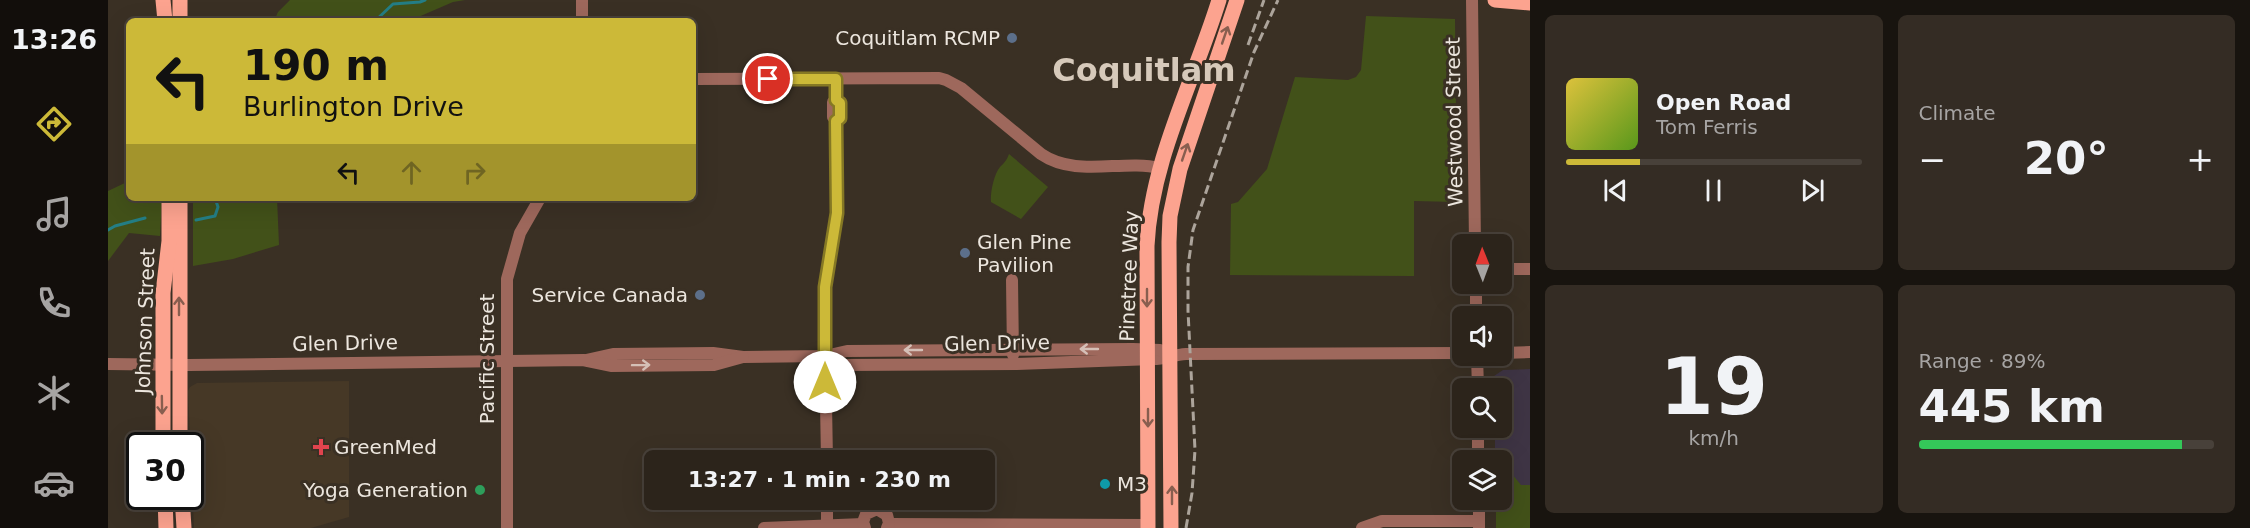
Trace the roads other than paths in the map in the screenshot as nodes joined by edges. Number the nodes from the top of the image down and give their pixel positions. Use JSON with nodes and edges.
{"nodes":[{"id":1,"x":163,"y":0,"type":"edge"},
{"id":2,"x":180,"y":0,"type":"edge"},
{"id":3,"x":582,"y":0,"type":"edge"},
{"id":4,"x":1219,"y":0,"type":"edge"},
{"id":5,"x":1237,"y":0,"type":"edge"},
{"id":6,"x":1473,"y":0,"type":"edge"},
{"id":7,"x":1496,"y":0,"type":"edge"},
{"id":8,"x":1530,"y":3,"type":"edge"},
{"id":9,"x":165,"y":18,"type":"edge"},
{"id":10,"x":180,"y":18,"type":"edge"},
{"id":11,"x":582,"y":18,"type":"edge"},
{"id":12,"x":696,"y":79,"type":"edge"},
{"id":13,"x":836,"y":79,"type":"junction"},
{"id":14,"x":1160,"y":168,"type":"junction"},
{"id":15,"x":1174,"y":196,"type":"junction"},
{"id":16,"x":169,"y":201,"type":"edge"},
{"id":17,"x":180,"y":201,"type":"edge"},
{"id":18,"x":538,"y":201,"type":"edge"},
{"id":19,"x":1475,"y":234,"type":"edge"},
{"id":20,"x":1512,"y":269,"type":"edge"},
{"id":21,"x":1530,"y":269,"type":"edge"},
{"id":22,"x":1012,"y":280,"type":"dead end"},
{"id":23,"x":1014,"y":349,"type":"junction"},
{"id":24,"x":1530,"y":352,"type":"edge"},
{"id":25,"x":1452,"y":353,"type":"edge"},
{"id":26,"x":1512,"y":353,"type":"edge"},
{"id":27,"x":1148,"y":354,"type":"junction"},
{"id":28,"x":1169,"y":355,"type":"junction"},
{"id":29,"x":826,"y":356,"type":"junction"},
{"id":30,"x":506,"y":361,"type":"junction"},
{"id":31,"x":108,"y":364,"type":"edge"},
{"id":32,"x":162,"y":364,"type":"junction"},
{"id":33,"x":179,"y":364,"type":"junction"},
{"id":34,"x":941,"y":364,"type":"junction"},
{"id":35,"x":163,"y":432,"type":"edge"},
{"id":36,"x":180,"y":432,"type":"edge"},
{"id":37,"x":826,"y":450,"type":"edge"},
{"id":38,"x":165,"y":510,"type":"edge"},
{"id":39,"x":183,"y":510,"type":"edge"},
{"id":40,"x":827,"y":510,"type":"edge"},
{"id":41,"x":1479,"y":524,"type":"edge"},
{"id":42,"x":864,"y":526,"type":"edge"},
{"id":43,"x":888,"y":526,"type":"edge"},
{"id":44,"x":1148,"y":526,"type":"edge"},
{"id":45,"x":827,"y":527,"type":"edge"},
{"id":46,"x":166,"y":528,"type":"edge"},
{"id":47,"x":184,"y":528,"type":"edge"},
{"id":48,"x":507,"y":528,"type":"edge"},
{"id":49,"x":764,"y":528,"type":"edge"},
{"id":50,"x":1171,"y":528,"type":"edge"},
{"id":51,"x":1362,"y":528,"type":"edge"}],
"edges":[{"from":1,"to":9,"type":"main road"},
{"from":2,"to":10,"type":"main road"},
{"from":3,"to":11,"type":"street"},
{"from":4,"to":14,"type":"main road","name":"Pinetree Way"},
{"from":15,"to":5,"type":"main road","name":"Pinetree Way","one_way":true},
{"from":6,"to":19,"type":"street","name":"Westwood Street"},
{"from":7,"to":8,"type":"main road"},
{"from":12,"to":13,"type":"street"},
{"from":13,"to":14,"type":"street"},
{"from":13,"to":29,"type":"street"},
{"from":14,"to":15,"type":"main road"},
{"from":14,"to":27,"type":"main road","name":"Pinetree Way","one_way":true},
{"from":15,"to":28,"type":"main road","name":"Pinetree Way"},
{"from":16,"to":32,"type":"main road","name":"Johnson Street"},
{"from":33,"to":17,"type":"main road","name":"Johnson Street","one_way":true},
{"from":18,"to":30,"type":"street","name":"Pacific Street"},
{"from":20,"to":21,"type":"street"},
{"from":22,"to":23,"type":"street"},
{"from":27,"to":23,"type":"street","name":"Glen Drive","one_way":true},
{"from":23,"to":29,"type":"street","name":"Glen Drive","one_way":true},
{"from":23,"to":34,"type":"street"},
{"from":24,"to":26,"type":"street"},
{"from":25,"to":28,"type":"street","name":"Glen Drive"},
{"from":27,"to":28,"type":"street","name":"Glen Drive"},
{"from":27,"to":34,"type":"street","name":"Glen Drive"},
{"from":27,"to":44,"type":"main road","name":"Pinetree Way","one_way":true},
{"from":50,"to":28,"type":"main road","name":"Pinetree Way","one_way":true},
{"from":29,"to":30,"type":"street","name":"Glen Drive"},
{"from":29,"to":34,"type":"street","name":"Glen Drive"},
{"from":29,"to":37,"type":"street"},
{"from":30,"to":33,"type":"street","name":"Glen Drive"},
{"from":30,"to":48,"type":"street","name":"Pacific Street"},
{"from":31,"to":32,"type":"street","name":"Glen Drive"},
{"from":32,"to":33,"type":"street","name":"Glen Drive"},
{"from":32,"to":35,"type":"main road","name":"Johnson Street","one_way":true},
{"from":33,"to":36,"type":"main road","name":"Johnson Street"},
{"from":38,"to":46,"type":"main road"},
{"from":39,"to":47,"type":"main road"},
{"from":40,"to":45,"type":"street"},
{"from":41,"to":51,"type":"street"},
{"from":42,"to":43,"type":"street"},
{"from":42,"to":45,"type":"street"},
{"from":43,"to":44,"type":"street"},
{"from":45,"to":49,"type":"street"}]}
